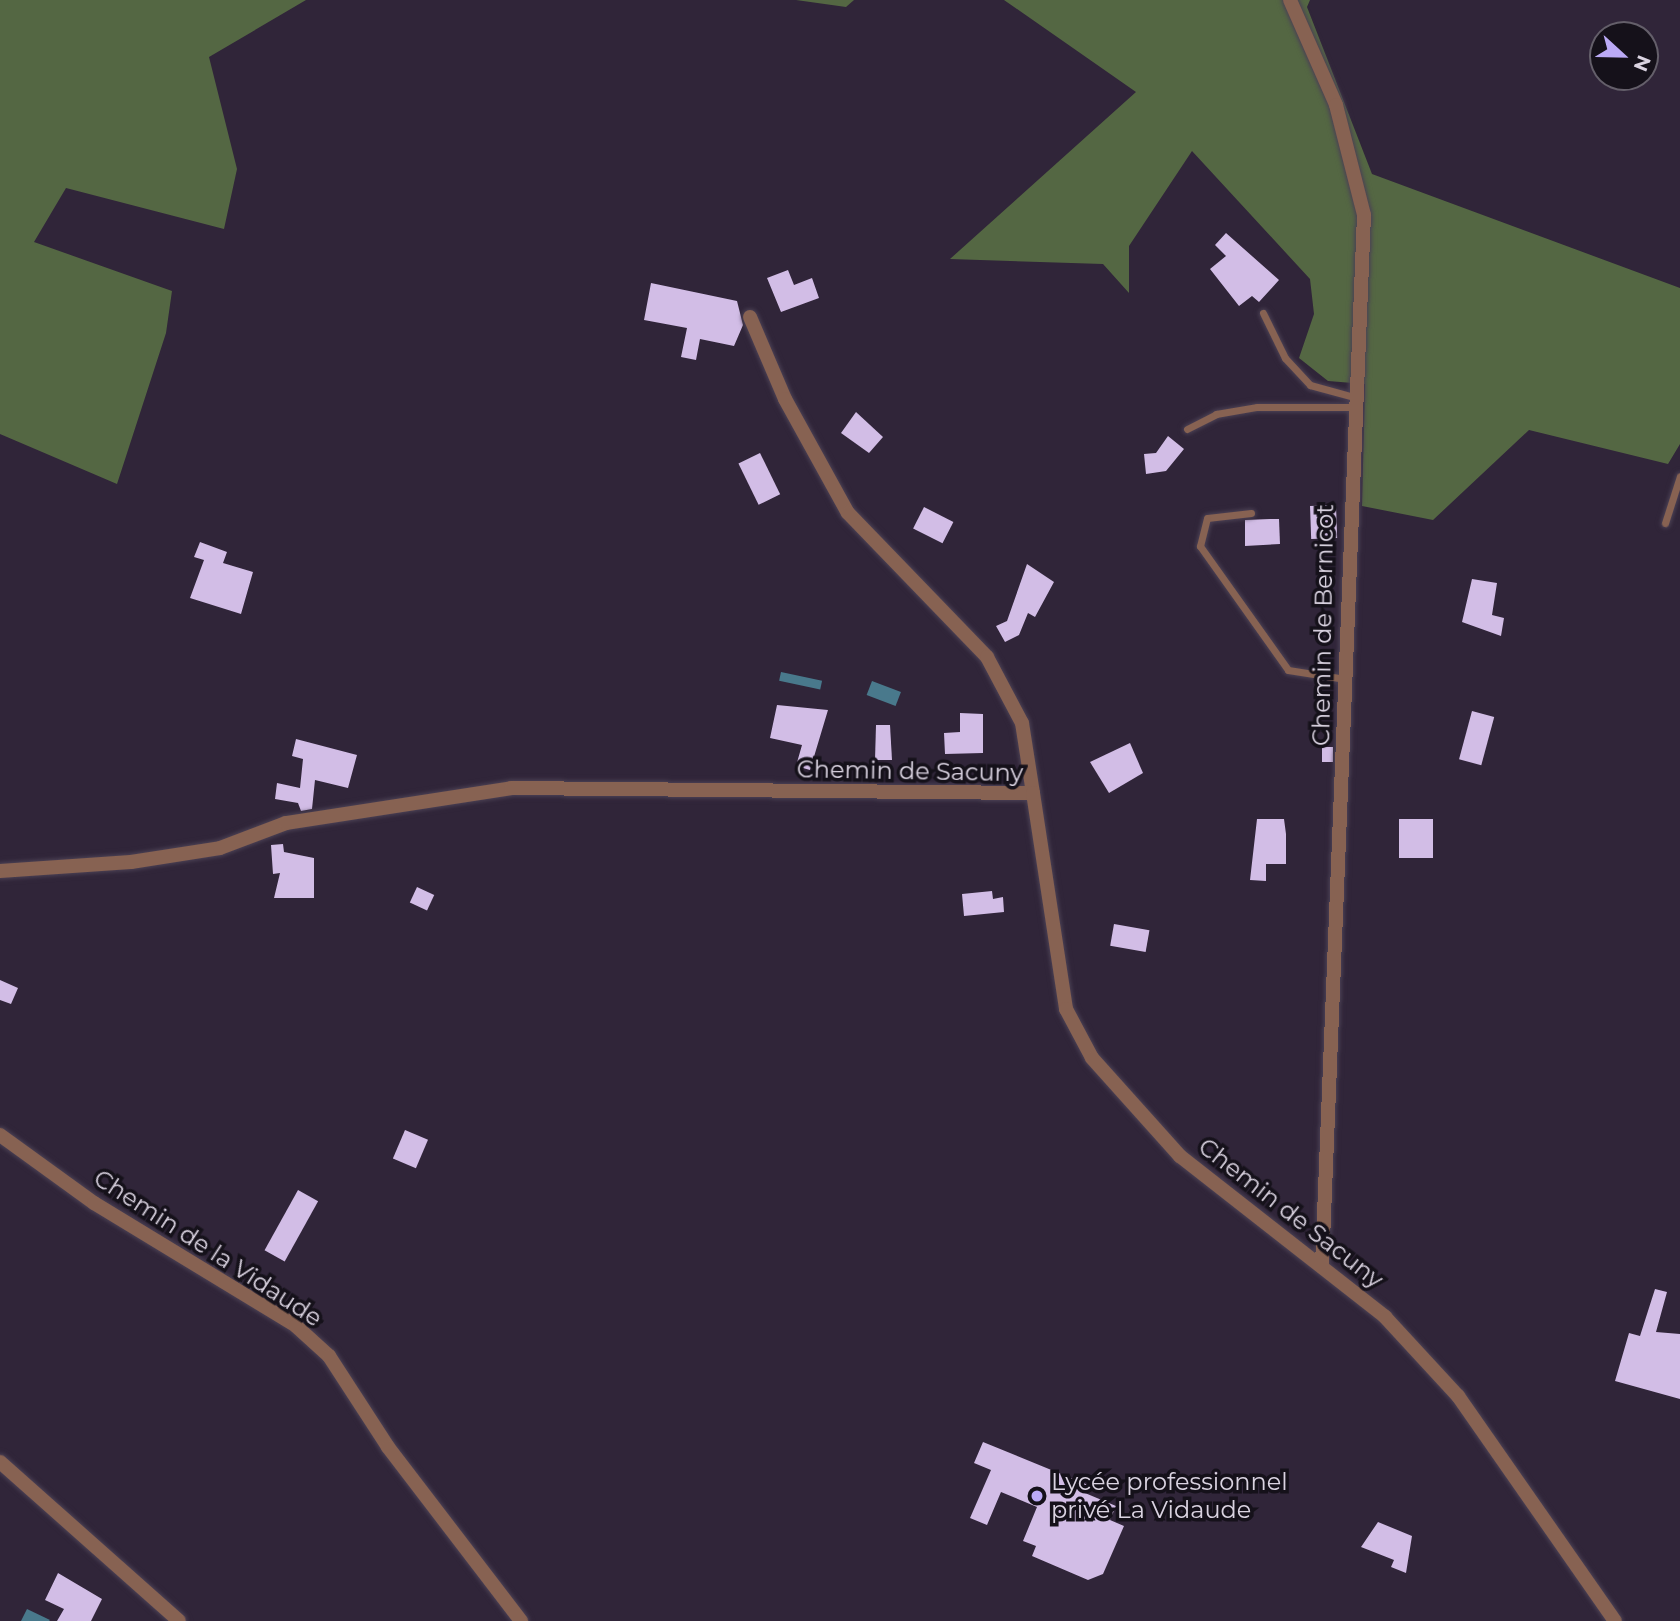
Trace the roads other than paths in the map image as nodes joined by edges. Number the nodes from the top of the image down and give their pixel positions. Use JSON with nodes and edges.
{"nodes":[{"id":1,"x":1290,"y":0,"type":"edge"},
{"id":2,"x":1263,"y":313,"type":"dead end"},
{"id":3,"x":750,"y":317,"type":"dead end"},
{"id":4,"x":1354,"y":402,"type":"junction"},
{"id":5,"x":1187,"y":429,"type":"dead end"},
{"id":6,"x":1680,"y":476,"type":"edge"},
{"id":7,"x":1251,"y":513,"type":"dead end"},
{"id":8,"x":1665,"y":523,"type":"dead end"},
{"id":9,"x":1345,"y":680,"type":"junction"},
{"id":10,"x":1033,"y":793,"type":"junction"},
{"id":11,"x":0,"y":870,"type":"edge"},
{"id":12,"x":0,"y":1135,"type":"edge"},
{"id":13,"x":1322,"y":1265,"type":"junction"},
{"id":14,"x":0,"y":1462,"type":"edge"},
{"id":15,"x":179,"y":1621,"type":"edge"},
{"id":16,"x":521,"y":1621,"type":"edge"},
{"id":17,"x":1615,"y":1621,"type":"edge"}],
"edges":[{"from":1,"to":4,"type":"street","name":"Chemin de Bernicot"},
{"from":2,"to":4,"type":"lane"},
{"from":3,"to":10,"type":"street"},
{"from":4,"to":5,"type":"lane"},
{"from":4,"to":9,"type":"street","name":"Chemin de Bernicot"},
{"from":6,"to":8,"type":"lane"},
{"from":7,"to":9,"type":"lane"},
{"from":9,"to":13,"type":"street","name":"Chemin de Bernicot"},
{"from":10,"to":11,"type":"street","name":"Chemin de Sacuny"},
{"from":10,"to":13,"type":"street","name":"Chemin de Sacuny"},
{"from":12,"to":16,"type":"street","name":"Chemin de la Vidaude"},
{"from":13,"to":17,"type":"street","name":"Chemin de Sacuny"},
{"from":14,"to":15,"type":"street"}]}
